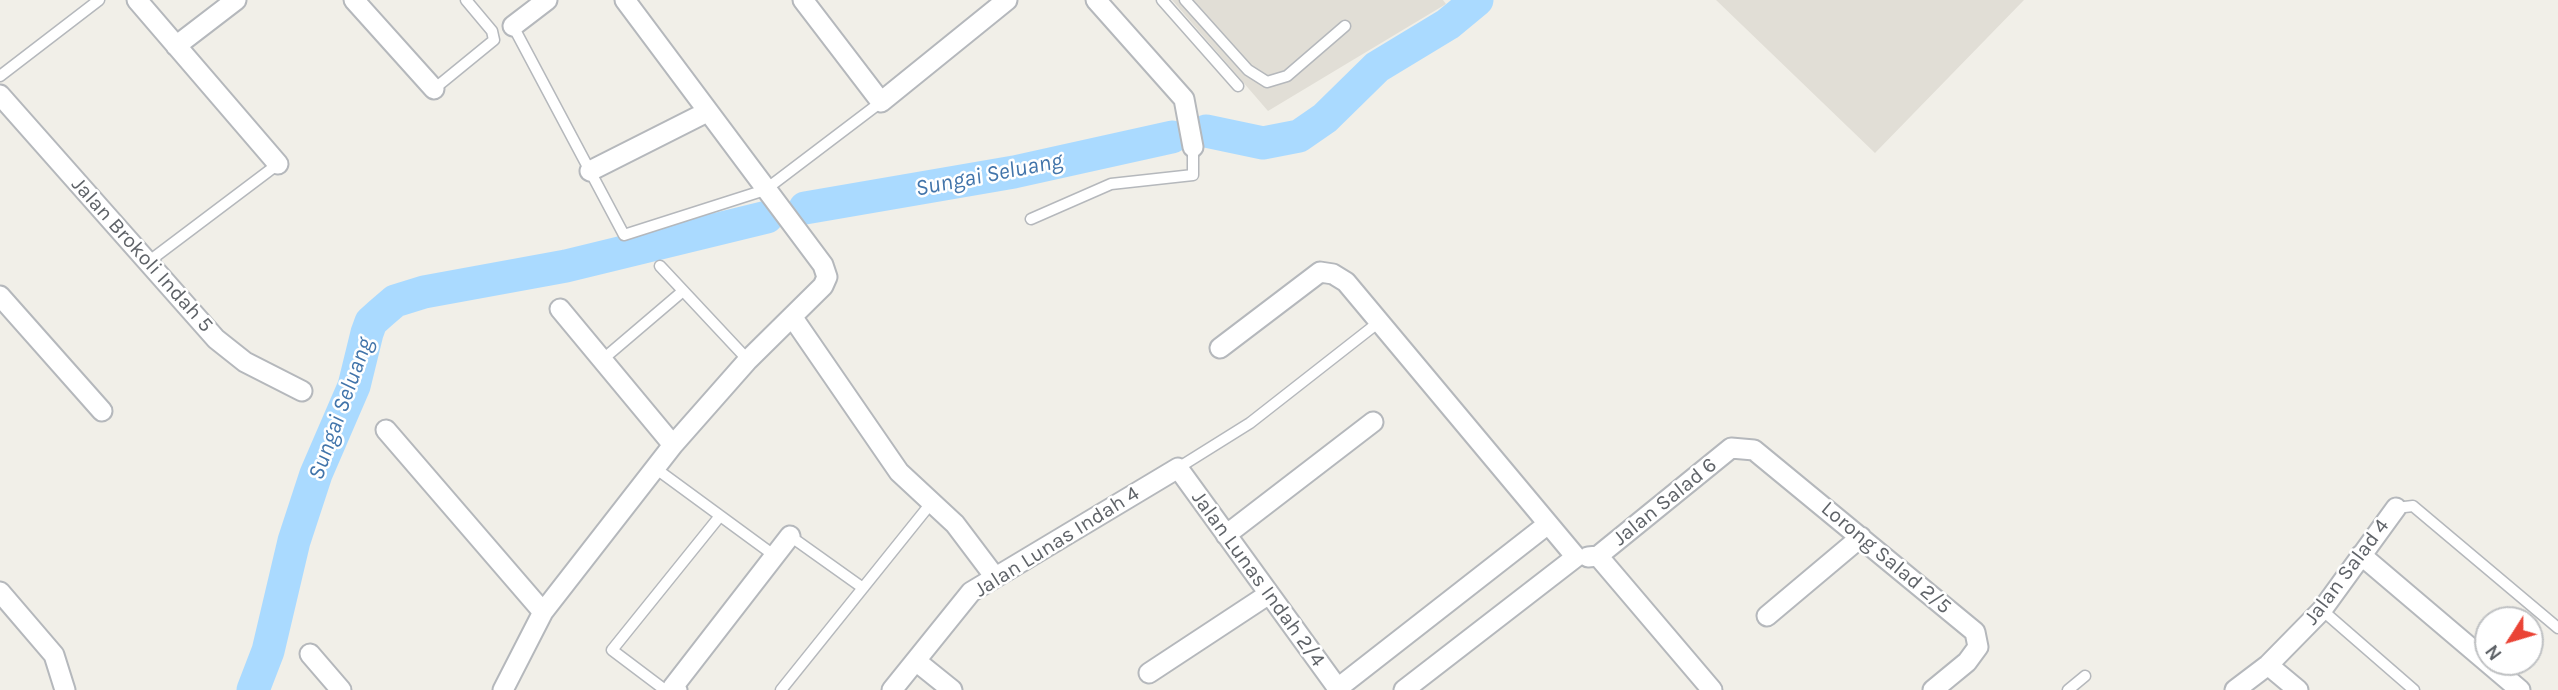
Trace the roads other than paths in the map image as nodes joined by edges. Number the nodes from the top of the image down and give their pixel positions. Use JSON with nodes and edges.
{"nodes":[{"id":1,"x":99,"y":0,"type":"edge"},
{"id":2,"x":137,"y":0,"type":"edge"},
{"id":3,"x":236,"y":0,"type":"edge"},
{"id":4,"x":355,"y":0,"type":"edge"},
{"id":5,"x":466,"y":0,"type":"edge"},
{"id":6,"x":547,"y":0,"type":"edge"},
{"id":7,"x":625,"y":0,"type":"edge"},
{"id":8,"x":803,"y":0,"type":"edge"},
{"id":9,"x":1007,"y":0,"type":"edge"},
{"id":10,"x":1096,"y":0,"type":"edge"},
{"id":11,"x":1161,"y":0,"type":"edge"},
{"id":12,"x":1185,"y":0,"type":"edge"},
{"id":13,"x":513,"y":26,"type":"joint"},
{"id":14,"x":1345,"y":26,"type":"dead end"},
{"id":15,"x":176,"y":46,"type":"junction"},
{"id":16,"x":0,"y":76,"type":"edge"},
{"id":17,"x":1238,"y":86,"type":"dead end"},
{"id":18,"x":434,"y":89,"type":"joint"},
{"id":19,"x":0,"y":95,"type":"edge"},
{"id":20,"x":881,"y":102,"type":"junction"},
{"id":21,"x":707,"y":112,"type":"junction"},
{"id":22,"x":1193,"y":147,"type":"joint"},
{"id":23,"x":278,"y":164,"type":"joint"},
{"id":24,"x":590,"y":171,"type":"junction"},
{"id":25,"x":769,"y":196,"type":"junction"},
{"id":26,"x":1031,"y":219,"type":"dead end"},
{"id":27,"x":148,"y":262,"type":"junction"},
{"id":28,"x":660,"y":266,"type":"dead end"},
{"id":29,"x":683,"y":291,"type":"junction"},
{"id":30,"x":0,"y":296,"type":"edge"},
{"id":31,"x":560,"y":309,"type":"dead end"},
{"id":32,"x":793,"y":318,"type":"junction"},
{"id":33,"x":1380,"y":322,"type":"junction"},
{"id":34,"x":1220,"y":348,"type":"dead end"},
{"id":35,"x":602,"y":360,"type":"junction"},
{"id":36,"x":748,"y":360,"type":"junction"},
{"id":37,"x":302,"y":391,"type":"dead end"},
{"id":38,"x":103,"y":411,"type":"dead end"},
{"id":39,"x":1373,"y":422,"type":"dead end"},
{"id":40,"x":386,"y":430,"type":"dead end"},
{"id":41,"x":673,"y":445,"type":"junction"},
{"id":42,"x":1731,"y":449,"type":"joint"},
{"id":43,"x":654,"y":468,"type":"junction"},
{"id":44,"x":1178,"y":468,"type":"junction"},
{"id":45,"x":932,"y":502,"type":"junction"},
{"id":46,"x":2396,"y":508,"type":"joint"},
{"id":47,"x":720,"y":516,"type":"junction"},
{"id":48,"x":1548,"y":524,"type":"junction"},
{"id":49,"x":1226,"y":535,"type":"junction"},
{"id":50,"x":790,"y":536,"type":"joint"},
{"id":51,"x":1861,"y":537,"type":"junction"},
{"id":52,"x":2361,"y":555,"type":"junction"},
{"id":53,"x":775,"y":556,"type":"junction"},
{"id":54,"x":1598,"y":556,"type":"junction"},
{"id":55,"x":1576,"y":557,"type":"junction"},
{"id":56,"x":995,"y":577,"type":"junction"},
{"id":57,"x":863,"y":588,"type":"junction"},
{"id":58,"x":0,"y":592,"type":"edge"},
{"id":59,"x":1269,"y":594,"type":"junction"},
{"id":60,"x":2322,"y":610,"type":"junction"},
{"id":61,"x":543,"y":612,"type":"junction"},
{"id":62,"x":1767,"y":616,"type":"dead end"},
{"id":63,"x":2558,"y":628,"type":"edge"},
{"id":64,"x":310,"y":654,"type":"dead end"},
{"id":65,"x":916,"y":661,"type":"junction"},
{"id":66,"x":2268,"y":665,"type":"junction"},
{"id":67,"x":1149,"y":673,"type":"dead end"},
{"id":68,"x":2085,"y":676,"type":"dead end"},
{"id":69,"x":671,"y":689,"type":"edge"},
{"id":70,"x":1338,"y":689,"type":"edge"},
{"id":71,"x":65,"y":690,"type":"edge"},
{"id":72,"x":341,"y":690,"type":"edge"},
{"id":73,"x":503,"y":690,"type":"edge"},
{"id":74,"x":782,"y":690,"type":"edge"},
{"id":75,"x":892,"y":690,"type":"edge"},
{"id":76,"x":952,"y":690,"type":"edge"},
{"id":77,"x":1404,"y":690,"type":"edge"},
{"id":78,"x":1712,"y":690,"type":"edge"},
{"id":79,"x":1933,"y":690,"type":"edge"},
{"id":80,"x":2068,"y":690,"type":"edge"},
{"id":81,"x":2235,"y":690,"type":"edge"},
{"id":82,"x":2298,"y":690,"type":"edge"},
{"id":83,"x":2414,"y":690,"type":"edge"},
{"id":84,"x":2520,"y":690,"type":"edge"}],
"edges":[{"from":1,"to":16,"type":"lane"},
{"from":2,"to":15,"type":"street"},
{"from":3,"to":15,"type":"street"},
{"from":4,"to":18,"type":"street"},
{"from":5,"to":18,"type":"lane"},
{"from":6,"to":13,"type":"street"},
{"from":7,"to":21,"type":"street"},
{"from":8,"to":20,"type":"street"},
{"from":9,"to":20,"type":"street"},
{"from":10,"to":22,"type":"street"},
{"from":11,"to":17,"type":"lane"},
{"from":12,"to":14,"type":"lane"},
{"from":13,"to":24,"type":"lane"},
{"from":15,"to":23,"type":"street"},
{"from":19,"to":27,"type":"street","name":"Jalan Brokoli Indah 5"},
{"from":20,"to":25,"type":"lane"},
{"from":21,"to":24,"type":"street"},
{"from":21,"to":25,"type":"street"},
{"from":22,"to":26,"type":"lane"},
{"from":23,"to":27,"type":"lane"},
{"from":24,"to":25,"type":"lane"},
{"from":25,"to":32,"type":"street"},
{"from":27,"to":37,"type":"street","name":"Jalan Brokoli Indah 5"},
{"from":28,"to":29,"type":"lane"},
{"from":29,"to":35,"type":"lane"},
{"from":29,"to":36,"type":"lane"},
{"from":30,"to":38,"type":"street"},
{"from":31,"to":35,"type":"street"},
{"from":32,"to":36,"type":"street"},
{"from":32,"to":45,"type":"street"},
{"from":33,"to":34,"type":"street"},
{"from":33,"to":44,"type":"lane"},
{"from":33,"to":48,"type":"street"},
{"from":35,"to":41,"type":"street"},
{"from":36,"to":41,"type":"street"},
{"from":39,"to":49,"type":"street"},
{"from":40,"to":61,"type":"street"},
{"from":41,"to":43,"type":"street"},
{"from":42,"to":51,"type":"street","name":"Lorong Salad 2/5"},
{"from":42,"to":54,"type":"street","name":"Jalan Salad 6"},
{"from":43,"to":47,"type":"lane"},
{"from":43,"to":61,"type":"street"},
{"from":44,"to":49,"type":"street","name":"Jalan Lunas Indah 2/4"},
{"from":44,"to":56,"type":"street","name":"Jalan Lunas Indah 4"},
{"from":45,"to":56,"type":"street"},
{"from":45,"to":57,"type":"lane"},
{"from":46,"to":52,"type":"street","name":"Jalan Salad 4"},
{"from":46,"to":63,"type":"lane"},
{"from":47,"to":53,"type":"lane"},
{"from":47,"to":69,"type":"lane"},
{"from":48,"to":55,"type":"street"},
{"from":48,"to":70,"type":"street"},
{"from":49,"to":59,"type":"street","name":"Jalan Lunas Indah 2/4"},
{"from":50,"to":53,"type":"street"},
{"from":50,"to":57,"type":"lane"},
{"from":51,"to":62,"type":"street"},
{"from":51,"to":79,"type":"street","name":"Lorong Salad 2/5"},
{"from":52,"to":60,"type":"street","name":"Jalan Salad 4"},
{"from":52,"to":84,"type":"street"},
{"from":53,"to":69,"type":"street"},
{"from":54,"to":55,"type":"street"},
{"from":54,"to":78,"type":"street"},
{"from":55,"to":77,"type":"street"},
{"from":56,"to":65,"type":"street","name":"Jalan Lunas Indah 4"},
{"from":57,"to":74,"type":"lane"},
{"from":58,"to":71,"type":"street"},
{"from":59,"to":67,"type":"street"},
{"from":59,"to":70,"type":"street","name":"Jalan Lunas Indah 2/4"},
{"from":60,"to":66,"type":"street","name":"Jalan Salad 4"},
{"from":60,"to":83,"type":"lane"},
{"from":61,"to":73,"type":"street"},
{"from":64,"to":72,"type":"street"},
{"from":65,"to":75,"type":"street","name":"Jalan Lunas Indah 4"},
{"from":65,"to":76,"type":"street"},
{"from":66,"to":81,"type":"street","name":"Jalan Salad 4"},
{"from":66,"to":82,"type":"street"},
{"from":68,"to":80,"type":"lane"}]}
